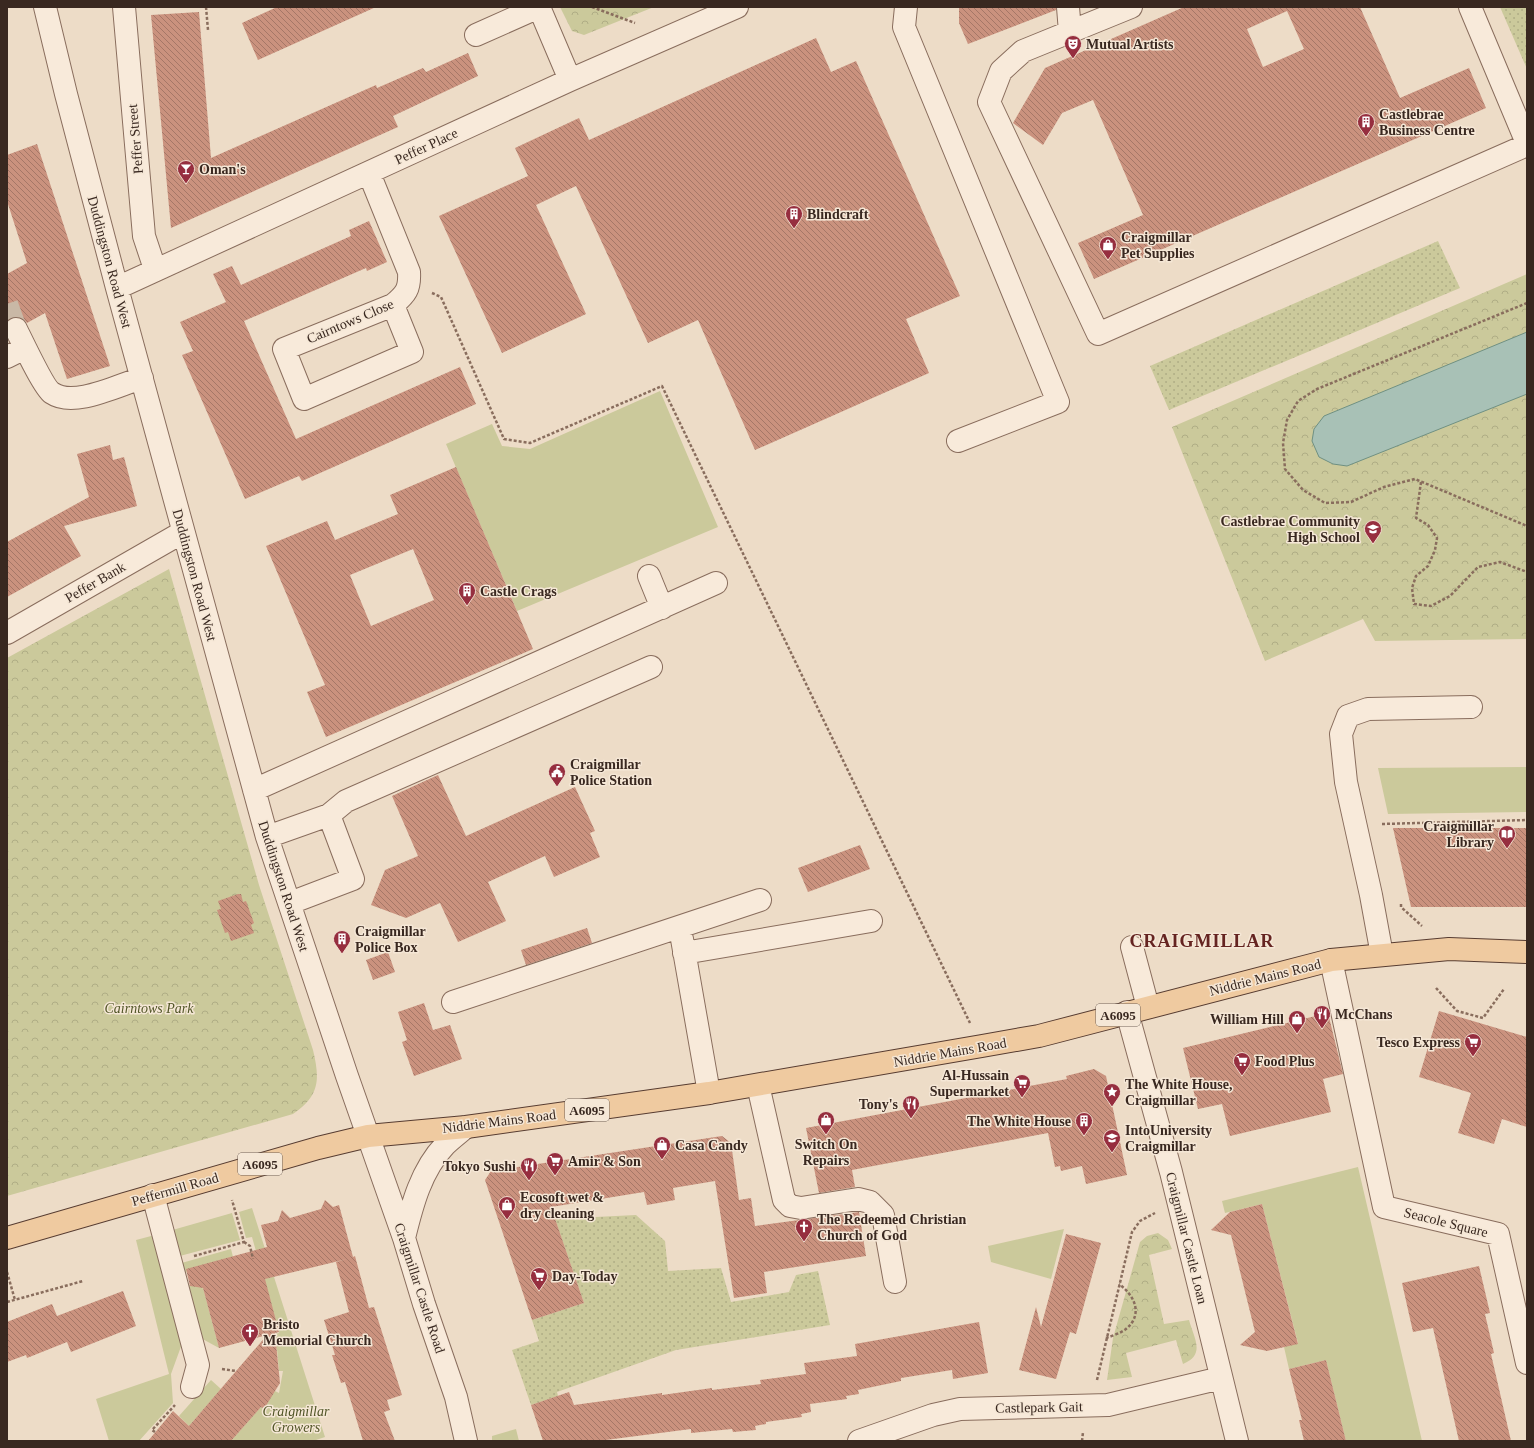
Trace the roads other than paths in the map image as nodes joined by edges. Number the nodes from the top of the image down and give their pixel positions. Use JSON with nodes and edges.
{"nodes":[{"id":1,"x":45,"y":7,"type":"edge"},
{"id":2,"x":124,"y":7,"type":"edge"},
{"id":3,"x":539,"y":7,"type":"edge"},
{"id":4,"x":736,"y":7,"type":"edge"},
{"id":5,"x":906,"y":7,"type":"edge"},
{"id":6,"x":1068,"y":7,"type":"edge"},
{"id":7,"x":1131,"y":7,"type":"edge"},
{"id":8,"x":1470,"y":7,"type":"edge"},
{"id":9,"x":1070,"y":32,"type":"junction"},
{"id":10,"x":476,"y":36,"type":"dead end"},
{"id":11,"x":570,"y":80,"type":"junction"},
{"id":12,"x":1527,"y":144,"type":"edge"},
{"id":13,"x":369,"y":173,"type":"junction"},
{"id":14,"x":155,"y":269,"type":"junction"},
{"id":15,"x":116,"y":288,"type":"junction"},
{"id":16,"x":393,"y":305,"type":"junction"},
{"id":17,"x":16,"y":329,"type":"tunnel mouth"},
{"id":18,"x":16,"y":353,"type":"edge"},
{"id":19,"x":142,"y":378,"type":"junction"},
{"id":20,"x":958,"y":441,"type":"dead end"},
{"id":21,"x":183,"y":532,"type":"junction"},
{"id":22,"x":649,"y":576,"type":"dead end"},
{"id":23,"x":716,"y":583,"type":"dead end"},
{"id":24,"x":662,"y":608,"type":"junction"},
{"id":25,"x":7,"y":633,"type":"edge"},
{"id":26,"x":651,"y":667,"type":"dead end"},
{"id":27,"x":1471,"y":707,"type":"dead end"},
{"id":28,"x":254,"y":790,"type":"junction"},
{"id":29,"x":329,"y":815,"type":"junction"},
{"id":30,"x":267,"y":837,"type":"junction"},
{"id":31,"x":760,"y":900,"type":"dead end"},
{"id":32,"x":290,"y":903,"type":"junction"},
{"id":33,"x":872,"y":921,"type":"dead end"},
{"id":34,"x":679,"y":926,"type":"junction"},
{"id":35,"x":1132,"y":948,"type":"dead end"},
{"id":36,"x":684,"y":952,"type":"junction"},
{"id":37,"x":1527,"y":952,"type":"edge"},
{"id":38,"x":1382,"y":955,"type":"junction"},
{"id":39,"x":1331,"y":960,"type":"junction"},
{"id":40,"x":453,"y":1002,"type":"dead end"},
{"id":41,"x":1148,"y":1007,"type":"junction"},
{"id":42,"x":1127,"y":1012,"type":"junction"},
{"id":43,"x":758,"y":1085,"type":"junction"},
{"id":44,"x":709,"y":1093,"type":"junction"},
{"id":45,"x":466,"y":1127,"type":"junction"},
{"id":46,"x":368,"y":1136,"type":"junction"},
{"id":47,"x":153,"y":1195,"type":"junction"},
{"id":48,"x":7,"y":1238,"type":"edge"},
{"id":49,"x":404,"y":1238,"type":"junction"},
{"id":50,"x":895,"y":1282,"type":"dead end"},
{"id":51,"x":1527,"y":1363,"type":"edge"},
{"id":52,"x":1221,"y":1378,"type":"junction"},
{"id":53,"x":192,"y":1387,"type":"road end"},
{"id":54,"x":466,"y":1441,"type":"edge"},
{"id":55,"x":859,"y":1441,"type":"edge"},
{"id":56,"x":1237,"y":1441,"type":"edge"}],
"edges":[{"from":1,"to":15,"type":"street","name":"Duddingston Road West"},
{"from":2,"to":14,"type":"street","name":"Peffer Street"},
{"from":3,"to":10,"type":"street"},
{"from":3,"to":11,"type":"street"},
{"from":4,"to":11,"type":"street","name":"Peffer Place"},
{"from":5,"to":20,"type":"street"},
{"from":6,"to":9,"type":"street"},
{"from":7,"to":9,"type":"street"},
{"from":8,"to":12,"type":"street"},
{"from":9,"to":12,"type":"street"},
{"from":11,"to":13,"type":"street","name":"Peffer Place"},
{"from":13,"to":14,"type":"street","name":"Peffer Place"},
{"from":13,"to":16,"type":"street","name":"Cairntows Close"},
{"from":14,"to":15,"type":"street","name":"Peffer Place"},
{"from":15,"to":19,"type":"street","name":"Duddingston Road West"},
{"from":16,"to":16,"type":"street","name":"Cairntows Close"},
{"from":17,"to":18,"type":"street"},
{"from":18,"to":19,"type":"street"},
{"from":19,"to":21,"type":"street","name":"Duddingston Road West"},
{"from":21,"to":25,"type":"street","name":"Peffer Bank"},
{"from":21,"to":28,"type":"street","name":"Duddingston Road West"},
{"from":22,"to":24,"type":"street"},
{"from":23,"to":24,"type":"street"},
{"from":24,"to":28,"type":"street"},
{"from":26,"to":29,"type":"street"},
{"from":27,"to":38,"type":"street"},
{"from":28,"to":30,"type":"street","name":"Duddingston Road West"},
{"from":29,"to":30,"type":"street"},
{"from":29,"to":32,"type":"street"},
{"from":30,"to":32,"type":"street","name":"Duddingston Road West"},
{"from":31,"to":34,"type":"street"},
{"from":32,"to":46,"type":"street","name":"Duddingston Road West"},
{"from":33,"to":36,"type":"street"},
{"from":34,"to":36,"type":"street"},
{"from":34,"to":40,"type":"street"},
{"from":35,"to":41,"type":"street"},
{"from":36,"to":44,"type":"street"},
{"from":37,"to":38,"type":"main road","name":"Niddrie Mains Road","number":"A6095"},
{"from":38,"to":39,"type":"main road","name":"Niddrie Mains Road","number":"A6095"},
{"from":39,"to":41,"type":"main road","name":"Niddrie Mains Road","number":"A6095"},
{"from":39,"to":51,"type":"street","name":"Seacole Square"},
{"from":41,"to":42,"type":"main road","name":"Niddrie Mains Road","number":"A6095"},
{"from":42,"to":43,"type":"main road","name":"Niddrie Mains Road","number":"A6095"},
{"from":42,"to":52,"type":"street","name":"Craigmillar Castle Loan"},
{"from":43,"to":44,"type":"main road","name":"Niddrie Mains Road","number":"A6095"},
{"from":43,"to":50,"type":"street"},
{"from":44,"to":45,"type":"main road","name":"Niddrie Mains Road","number":"A6095"},
{"from":45,"to":46,"type":"main road","name":"Niddrie Mains Road","number":"A6095"},
{"from":45,"to":49,"type":"street"},
{"from":46,"to":47,"type":"main road","name":"Peffermill Road","number":"A6095"},
{"from":46,"to":49,"type":"street","name":"Craigmillar Castle Road"},
{"from":47,"to":48,"type":"main road","name":"Peffermill Road","number":"A6095"},
{"from":47,"to":53,"type":"street"},
{"from":49,"to":54,"type":"street","name":"Craigmillar Castle Road"},
{"from":52,"to":55,"type":"street","name":"Castlepark Gait"},
{"from":52,"to":56,"type":"street","name":"Craigmillar Castle Loan"}]}
